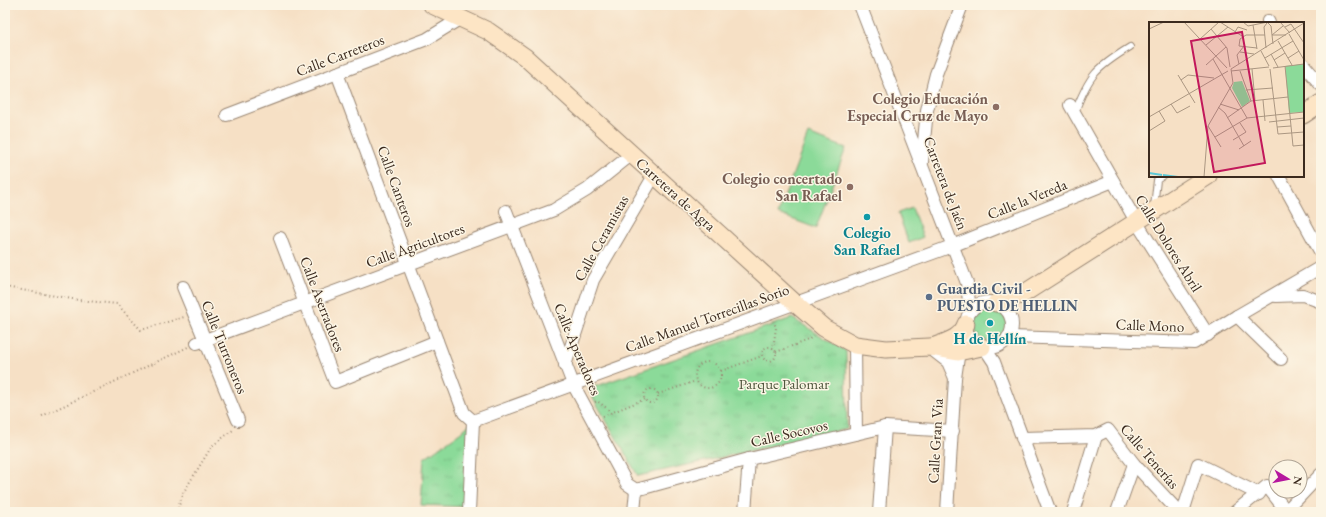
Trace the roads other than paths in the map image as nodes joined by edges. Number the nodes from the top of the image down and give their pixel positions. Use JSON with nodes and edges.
{"nodes":[{"id":1,"x":432,"y":5,"type":"edge"},
{"id":2,"x":860,"y":5,"type":"edge"},
{"id":3,"x":962,"y":5,"type":"edge"},
{"id":4,"x":461,"y":18,"type":"junction"},
{"id":5,"x":1130,"y":47,"type":"dead end"},
{"id":6,"x":1304,"y":65,"type":"edge"},
{"id":7,"x":337,"y":73,"type":"junction"},
{"id":8,"x":1321,"y":85,"type":"edge"},
{"id":9,"x":1321,"y":103,"type":"edge"},
{"id":10,"x":1072,"y":109,"type":"joint"},
{"id":11,"x":1304,"y":114,"type":"edge"},
{"id":12,"x":227,"y":115,"type":"dead end"},
{"id":13,"x":632,"y":154,"type":"junction"},
{"id":14,"x":921,"y":165,"type":"junction"},
{"id":15,"x":655,"y":174,"type":"junction"},
{"id":16,"x":1162,"y":177,"type":"edge"},
{"id":17,"x":1206,"y":177,"type":"edge"},
{"id":18,"x":1280,"y":177,"type":"edge"},
{"id":19,"x":1113,"y":181,"type":"junction"},
{"id":20,"x":506,"y":211,"type":"dead end"},
{"id":21,"x":1154,"y":212,"type":"junction"},
{"id":22,"x":1137,"y":223,"type":"junction"},
{"id":23,"x":512,"y":227,"type":"junction"},
{"id":24,"x":280,"y":238,"type":"dead end"},
{"id":25,"x":952,"y":246,"type":"junction"},
{"id":26,"x":1321,"y":253,"type":"edge"},
{"id":27,"x":408,"y":264,"type":"junction"},
{"id":28,"x":1321,"y":267,"type":"edge"},
{"id":29,"x":967,"y":283,"type":"junction"},
{"id":30,"x":183,"y":286,"type":"dead end"},
{"id":31,"x":1270,"y":297,"type":"junction"},
{"id":32,"x":1321,"y":302,"type":"edge"},
{"id":33,"x":794,"y":303,"type":"junction"},
{"id":34,"x":305,"y":304,"type":"junction"},
{"id":35,"x":1000,"y":310,"type":"junction"},
{"id":36,"x":1237,"y":316,"type":"junction"},
{"id":37,"x":967,"y":322,"type":"junction"},
{"id":38,"x":1208,"y":335,"type":"junction"},
{"id":39,"x":1008,"y":337,"type":"junction"},
{"id":40,"x":1030,"y":337,"type":"junction"},
{"id":41,"x":437,"y":341,"type":"junction"},
{"id":42,"x":201,"y":342,"type":"junction"},
{"id":43,"x":854,"y":345,"type":"junction"},
{"id":44,"x":930,"y":347,"type":"junction"},
{"id":45,"x":985,"y":347,"type":"junction"},
{"id":46,"x":958,"y":352,"type":"junction"},
{"id":47,"x":1281,"y":359,"type":"dead end"},
{"id":48,"x":565,"y":365,"type":"junction"},
{"id":49,"x":955,"y":375,"type":"junction"},
{"id":50,"x":572,"y":384,"type":"junction"},
{"id":51,"x":238,"y":420,"type":"road end"},
{"id":52,"x":473,"y":421,"type":"junction"},
{"id":53,"x":885,"y":427,"type":"junction"},
{"id":54,"x":953,"y":431,"type":"junction"},
{"id":55,"x":856,"y":434,"type":"junction"},
{"id":56,"x":1096,"y":436,"type":"junction"},
{"id":57,"x":1022,"y":438,"type":"junction"},
{"id":58,"x":749,"y":459,"type":"junction"},
{"id":59,"x":1134,"y":464,"type":"junction"},
{"id":60,"x":1321,"y":474,"type":"edge"},
{"id":61,"x":636,"y":490,"type":"junction"},
{"id":62,"x":1259,"y":494,"type":"junction"},
{"id":63,"x":1287,"y":511,"type":"edge"},
{"id":64,"x":469,"y":512,"type":"edge"},
{"id":65,"x":634,"y":512,"type":"edge"},
{"id":66,"x":745,"y":512,"type":"edge"},
{"id":67,"x":879,"y":512,"type":"edge"},
{"id":68,"x":947,"y":512,"type":"edge"},
{"id":69,"x":1050,"y":512,"type":"edge"},
{"id":70,"x":1073,"y":512,"type":"edge"},
{"id":71,"x":1117,"y":512,"type":"edge"},
{"id":72,"x":1179,"y":512,"type":"edge"},
{"id":73,"x":1183,"y":512,"type":"edge"},
{"id":74,"x":1235,"y":512,"type":"edge"}],
"edges":[{"from":1,"to":4,"type":"street","name":"Carretera de Agra"},
{"from":2,"to":14,"type":"street","name":"Carretera de Jaén"},
{"from":3,"to":14,"type":"street"},
{"from":4,"to":7,"type":"street","name":"Calle Carreteros"},
{"from":4,"to":13,"type":"street","name":"Carretera de Agra"},
{"from":5,"to":10,"type":"lane"},
{"from":6,"to":8,"type":"street"},
{"from":7,"to":12,"type":"street","name":"Calle Carreteros"},
{"from":7,"to":27,"type":"street","name":"Calle Canteros"},
{"from":9,"to":11,"type":"street"},
{"from":10,"to":19,"type":"street","name":"Calle Dolores Abril"},
{"from":13,"to":15,"type":"street","name":"Carretera de Agra"},
{"from":13,"to":23,"type":"street","name":"Calle Agricultores"},
{"from":14,"to":25,"type":"street","name":"Carretera de Jaén"},
{"from":15,"to":33,"type":"street","name":"Carretera de Agra"},
{"from":15,"to":48,"type":"street","name":"Calle Ceramistas"},
{"from":16,"to":21,"type":"lane"},
{"from":17,"to":21,"type":"street"},
{"from":18,"to":26,"type":"street"},
{"from":19,"to":22,"type":"street","name":"Calle Dolores Abril"},
{"from":19,"to":25,"type":"street","name":"Calle la Vereda"},
{"from":20,"to":23,"type":"street","name":"Calle Aperadores"},
{"from":21,"to":22,"type":"street"},
{"from":22,"to":35,"type":"street"},
{"from":22,"to":38,"type":"street","name":"Calle Dolores Abril"},
{"from":23,"to":27,"type":"street","name":"Calle Agricultores"},
{"from":23,"to":48,"type":"street","name":"Calle Aperadores"},
{"from":24,"to":34,"type":"street","name":"Calle Aserradores"},
{"from":25,"to":29,"type":"street","name":"Carretera de Jaén"},
{"from":25,"to":33,"type":"street","name":"Calle Manuel Torrecillas Sorio"},
{"from":27,"to":34,"type":"street","name":"Calle Agricultores"},
{"from":27,"to":41,"type":"street","name":"Calle Canteros"},
{"from":28,"to":31,"type":"street","name":"Calle Mono"},
{"from":29,"to":35,"type":"street","name":"Carretera de Jaén"},
{"from":29,"to":37,"type":"street","name":"Carretera de Jaén"},
{"from":30,"to":42,"type":"street","name":"Calle Turroneros"},
{"from":31,"to":32,"type":"street"},
{"from":31,"to":36,"type":"street","name":"Calle Mono"},
{"from":33,"to":43,"type":"street","name":"Carretera de Agra"},
{"from":33,"to":50,"type":"street","name":"Calle Manuel Torrecillas Sorio"},
{"from":34,"to":41,"type":"street","name":"Calle Aserradores"},
{"from":34,"to":42,"type":"street","name":"Calle Agricultores"},
{"from":35,"to":37,"type":"street"},
{"from":35,"to":39,"type":"street"},
{"from":35,"to":40,"type":"street"},
{"from":36,"to":38,"type":"street","name":"Calle Mono"},
{"from":36,"to":47,"type":"street"},
{"from":37,"to":44,"type":"street","name":"Carretera de Agra"},
{"from":37,"to":45,"type":"street"},
{"from":37,"to":46,"type":"street","name":"Calle Gran Via"},
{"from":38,"to":40,"type":"street","name":"Calle Mono"},
{"from":39,"to":40,"type":"street","name":"Calle Mono"},
{"from":39,"to":45,"type":"street"},
{"from":41,"to":52,"type":"street","name":"Calle Canteros"},
{"from":42,"to":51,"type":"street","name":"Calle Turroneros"},
{"from":43,"to":44,"type":"street","name":"Carretera de Agra"},
{"from":43,"to":55,"type":"street"},
{"from":44,"to":46,"type":"street","name":"Carretera de Agra"},
{"from":44,"to":49,"type":"street"},
{"from":45,"to":46,"type":"street","name":"Carretera de Agra"},
{"from":45,"to":49,"type":"street"},
{"from":45,"to":57,"type":"street"},
{"from":46,"to":49,"type":"street","name":"Calle Gran Via"},
{"from":48,"to":50,"type":"street","name":"Calle Aperadores"},
{"from":49,"to":54,"type":"street","name":"Calle Gran Via"},
{"from":50,"to":52,"type":"street","name":"Calle Manuel Torrecillas Sorio"},
{"from":50,"to":61,"type":"street","name":"Calle Aperadores"},
{"from":52,"to":64,"type":"street"},
{"from":53,"to":54,"type":"street","name":"Calle Socovos"},
{"from":53,"to":55,"type":"street","name":"Calle Socovos"},
{"from":53,"to":67,"type":"street"},
{"from":54,"to":68,"type":"street","name":"Calle Gran Via"},
{"from":55,"to":58,"type":"street","name":"Calle Socovos"},
{"from":56,"to":57,"type":"street","name":"Calle Tenerías"},
{"from":56,"to":59,"type":"street","name":"Calle Tenerías"},
{"from":56,"to":70,"type":"street"},
{"from":57,"to":69,"type":"street"},
{"from":58,"to":61,"type":"street","name":"Calle Socovos"},
{"from":58,"to":66,"type":"street"},
{"from":59,"to":71,"type":"street"},
{"from":59,"to":72,"type":"street","name":"Calle Tenerías"},
{"from":60,"to":63,"type":"street"},
{"from":61,"to":65,"type":"street"},
{"from":62,"to":63,"type":"street"},
{"from":62,"to":73,"type":"street"},
{"from":62,"to":74,"type":"street"}]}
